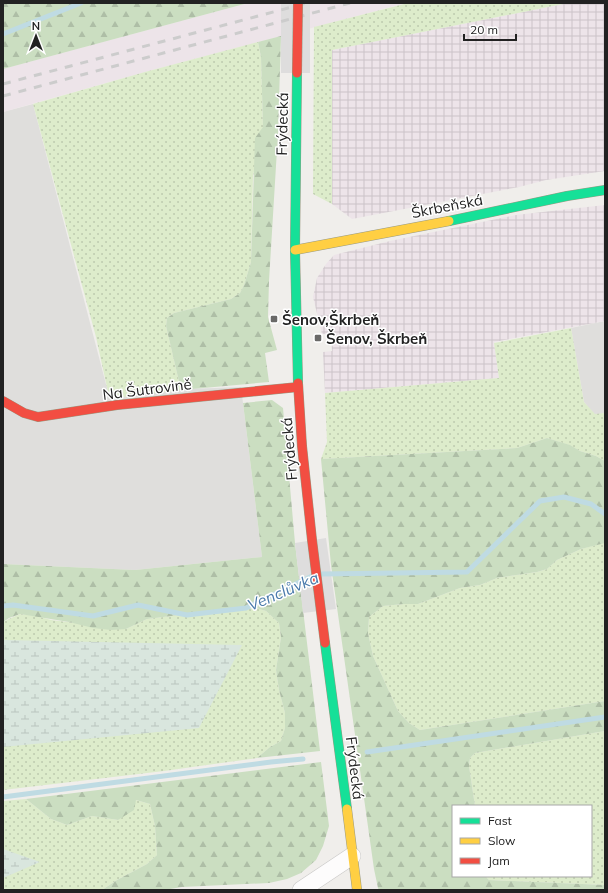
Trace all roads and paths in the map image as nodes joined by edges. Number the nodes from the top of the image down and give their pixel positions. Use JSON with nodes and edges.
{"nodes":[{"id":1,"x":298,"y":3,"type":"edge"},
{"id":2,"x":605,"y":190,"type":"edge"},
{"id":3,"x":295,"y":250,"type":"junction"},
{"id":4,"x":298,"y":387,"type":"junction"},
{"id":5,"x":3,"y":401,"type":"edge"},
{"id":6,"x":352,"y":856,"type":"junction"},
{"id":7,"x":301,"y":890,"type":"edge"},
{"id":8,"x":357,"y":890,"type":"edge"}],
"edges":[{"from":1,"to":3,"type":"main road","name":"Frýdecká","bridge":true},
{"from":2,"to":3,"type":"main road","name":"Škrbeňská"},
{"from":3,"to":4,"type":"main road","name":"Frýdecká"},
{"from":4,"to":5,"type":"main road","name":"Na Šutrovině"},
{"from":4,"to":6,"type":"main road","name":"Frýdecká"},
{"from":6,"to":7,"type":"street"},
{"from":6,"to":8,"type":"main road","name":"Frýdecká"}]}
